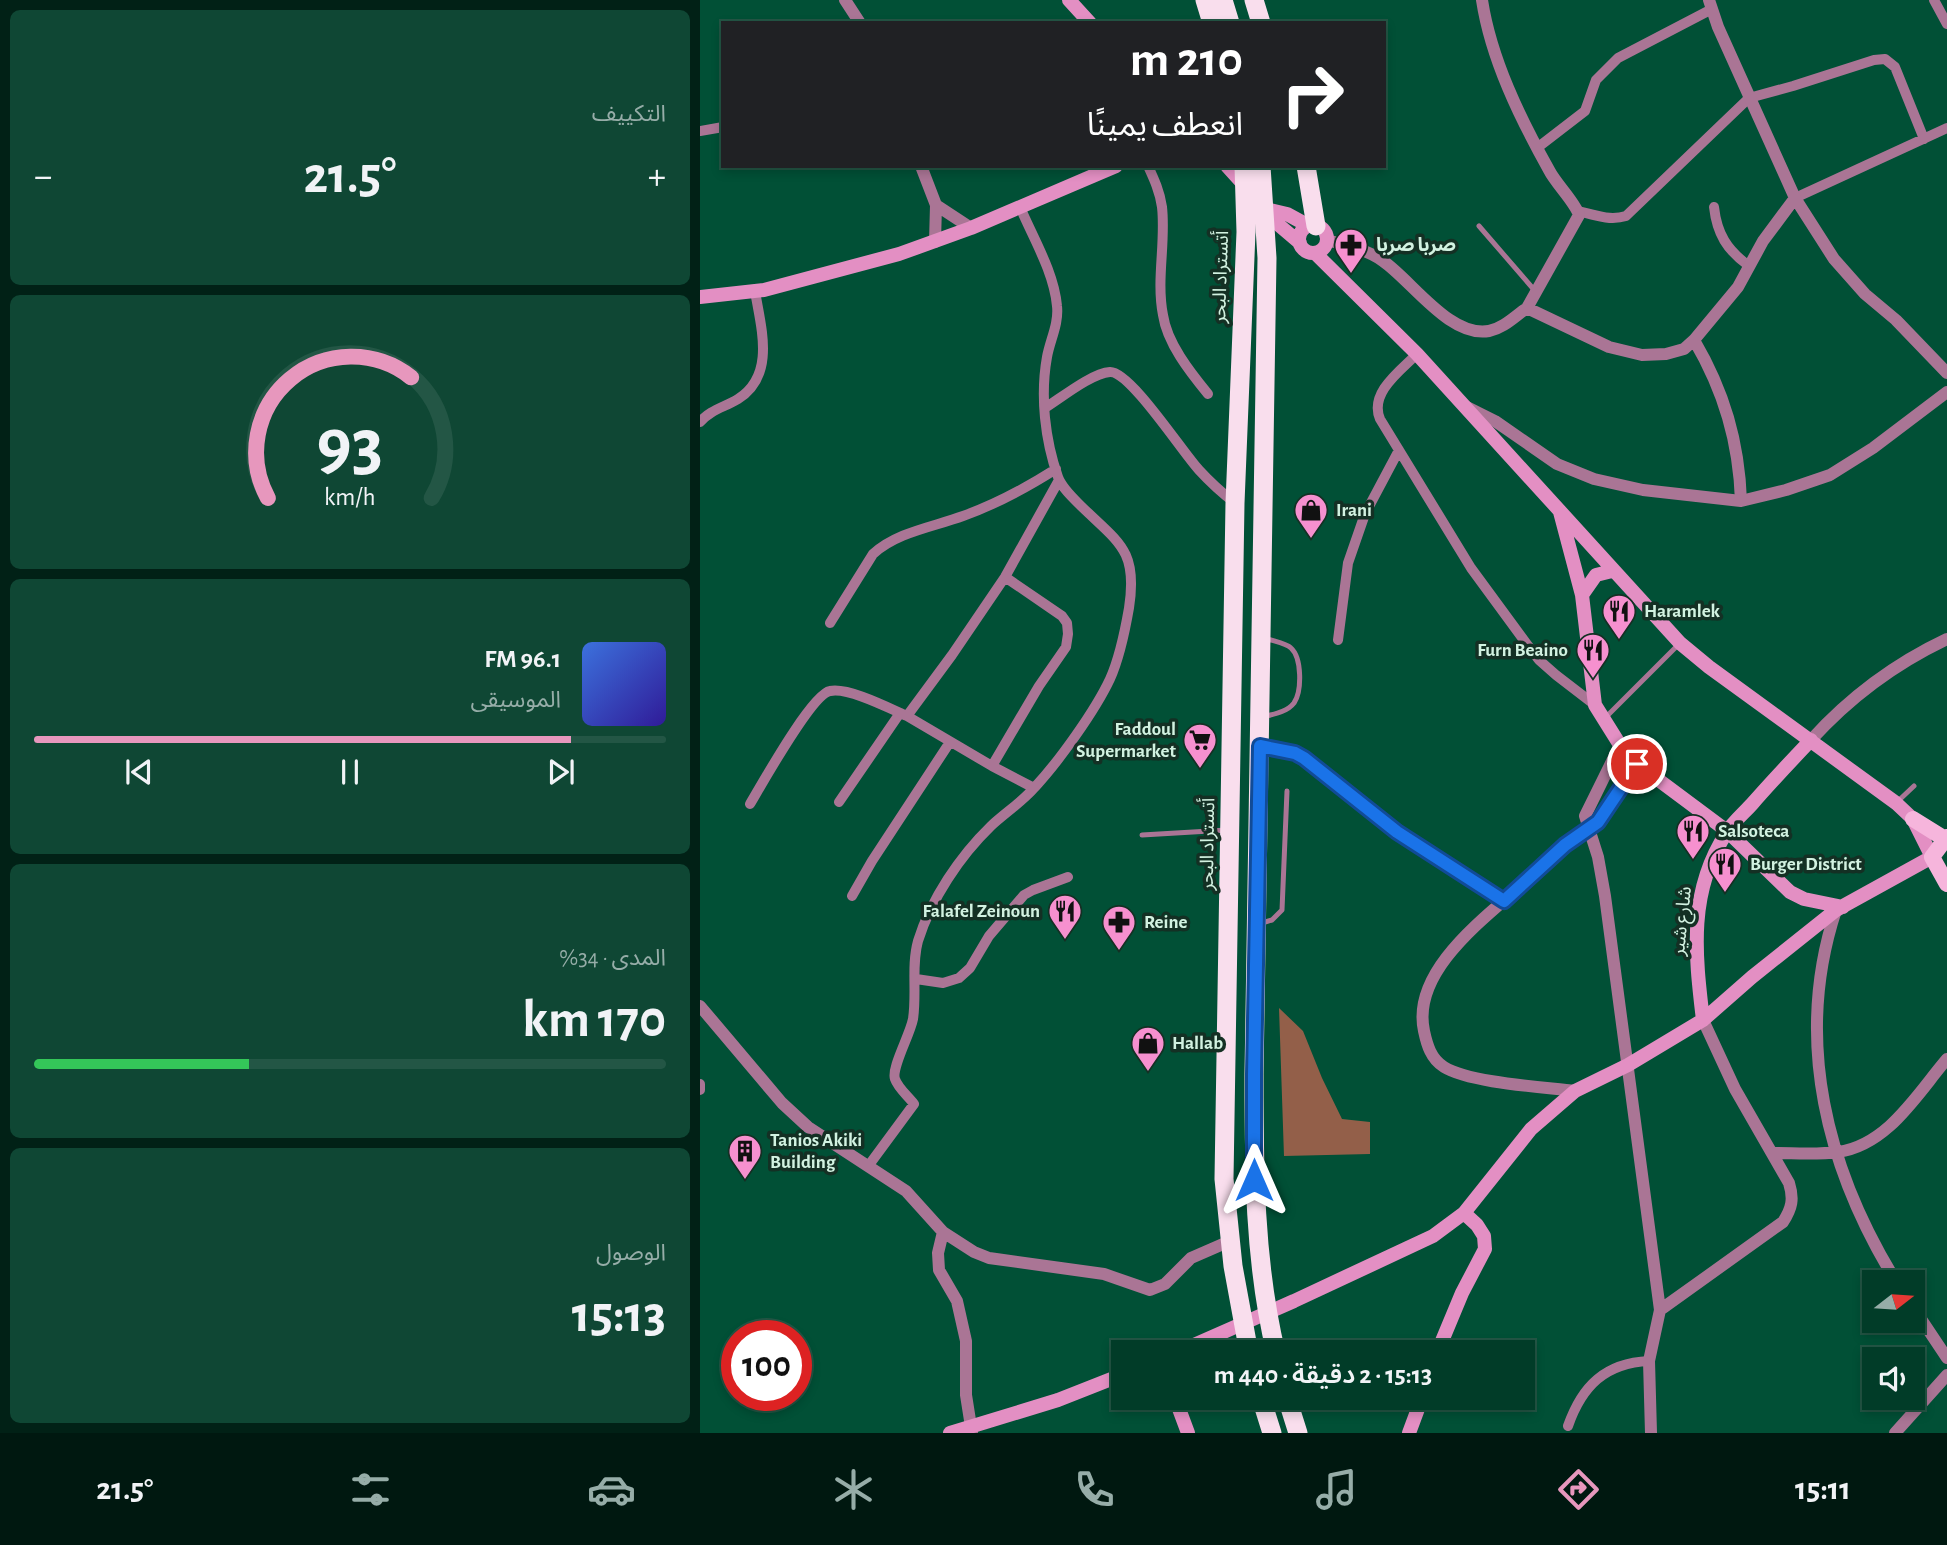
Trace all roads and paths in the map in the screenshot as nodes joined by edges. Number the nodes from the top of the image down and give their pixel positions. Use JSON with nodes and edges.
{"nodes":[{"id":1,"x":845,"y":0,"type":"edge"},
{"id":2,"x":1069,"y":0,"type":"edge"},
{"id":3,"x":1205,"y":0,"type":"edge"},
{"id":4,"x":1223,"y":0,"type":"edge"},
{"id":5,"x":1254,"y":0,"type":"edge"},
{"id":6,"x":1482,"y":0,"type":"edge"},
{"id":7,"x":1934,"y":0,"type":"edge"},
{"id":8,"x":1711,"y":5,"type":"edge"},
{"id":9,"x":859,"y":21,"type":"edge"},
{"id":10,"x":1088,"y":21,"type":"edge"},
{"id":11,"x":1211,"y":21,"type":"edge"},
{"id":12,"x":1229,"y":21,"type":"edge"},
{"id":13,"x":1260,"y":21,"type":"edge"},
{"id":14,"x":1947,"y":24,"type":"edge"},
{"id":15,"x":1749,"y":97,"type":"junction"},
{"id":16,"x":721,"y":127,"type":"edge"},
{"id":17,"x":1947,"y":128,"type":"edge"},
{"id":18,"x":700,"y":131,"type":"edge"},
{"id":19,"x":1924,"y":139,"type":"junction"},
{"id":20,"x":1537,"y":148,"type":"junction"},
{"id":21,"x":922,"y":168,"type":"edge"},
{"id":22,"x":1111,"y":168,"type":"edge"},
{"id":23,"x":1149,"y":168,"type":"edge"},
{"id":24,"x":1229,"y":168,"type":"edge"},
{"id":25,"x":1244,"y":168,"type":"edge"},
{"id":26,"x":1261,"y":168,"type":"edge"},
{"id":27,"x":1306,"y":168,"type":"edge"},
{"id":28,"x":1795,"y":198,"type":"junction"},
{"id":29,"x":936,"y":205,"type":"junction"},
{"id":30,"x":1714,"y":207,"type":"dead end"},
{"id":31,"x":1020,"y":208,"type":"junction"},
{"id":32,"x":1270,"y":211,"type":"junction"},
{"id":33,"x":1578,"y":211,"type":"junction"},
{"id":34,"x":1479,"y":226,"type":"dead end"},
{"id":35,"x":971,"y":228,"type":"junction"},
{"id":36,"x":1317,"y":231,"type":"junction"},
{"id":37,"x":935,"y":242,"type":"junction"},
{"id":38,"x":1300,"y":243,"type":"junction"},
{"id":39,"x":1315,"y":253,"type":"junction"},
{"id":40,"x":1749,"y":266,"type":"junction"},
{"id":41,"x":755,"y":291,"type":"junction"},
{"id":42,"x":1536,"y":292,"type":"junction"},
{"id":43,"x":700,"y":297,"type":"edge"},
{"id":44,"x":1527,"y":308,"type":"junction"},
{"id":45,"x":1694,"y":340,"type":"junction"},
{"id":46,"x":1417,"y":354,"type":"junction"},
{"id":47,"x":1947,"y":373,"type":"edge"},
{"id":48,"x":1947,"y":392,"type":"edge"},
{"id":49,"x":1208,"y":394,"type":"dead end"},
{"id":50,"x":1463,"y":405,"type":"junction"},
{"id":51,"x":1045,"y":408,"type":"junction"},
{"id":52,"x":700,"y":422,"type":"edge"},
{"id":53,"x":1399,"y":450,"type":"junction"},
{"id":54,"x":1058,"y":474,"type":"junction"},
{"id":55,"x":1741,"y":501,"type":"junction"},
{"id":56,"x":1235,"y":503,"type":"junction"},
{"id":57,"x":1559,"y":508,"type":"junction"},
{"id":58,"x":1612,"y":571,"type":"junction"},
{"id":59,"x":1005,"y":577,"type":"junction"},
{"id":60,"x":1582,"y":595,"type":"junction"},
{"id":61,"x":830,"y":623,"type":"dead end"},
{"id":62,"x":1262,"y":637,"type":"junction"},
{"id":63,"x":1947,"y":639,"type":"edge"},
{"id":64,"x":1338,"y":640,"type":"dead end"},
{"id":65,"x":1679,"y":643,"type":"junction"},
{"id":66,"x":1595,"y":705,"type":"junction"},
{"id":67,"x":903,"y":714,"type":"junction"},
{"id":68,"x":1261,"y":718,"type":"junction"},
{"id":69,"x":1604,"y":719,"type":"junction"},
{"id":70,"x":1811,"y":740,"type":"junction"},
{"id":71,"x":950,"y":742,"type":"junction"},
{"id":72,"x":1260,"y":746,"type":"junction"},
{"id":73,"x":1620,"y":746,"type":"junction"},
{"id":74,"x":1637,"y":764,"type":"junction"},
{"id":75,"x":992,"y":766,"type":"junction"},
{"id":76,"x":1914,"y":786,"type":"dead end"},
{"id":77,"x":1034,"y":788,"type":"junction"},
{"id":78,"x":1287,"y":791,"type":"dead end"},
{"id":79,"x":839,"y":802,"type":"dead end"},
{"id":80,"x":1896,"y":803,"type":"junction"},
{"id":81,"x":750,"y":804,"type":"dead end"},
{"id":82,"x":1913,"y":819,"type":"junction"},
{"id":83,"x":1588,"y":829,"type":"junction"},
{"id":84,"x":1231,"y":830,"type":"junction"},
{"id":85,"x":1727,"y":831,"type":"junction"},
{"id":86,"x":1142,"y":835,"type":"dead end"},
{"id":87,"x":1946,"y":838,"type":"edge"},
{"id":88,"x":1933,"y":857,"type":"junction"},
{"id":89,"x":1068,"y":877,"type":"dead end"},
{"id":90,"x":1947,"y":884,"type":"edge"},
{"id":91,"x":852,"y":896,"type":"dead end"},
{"id":92,"x":1504,"y":901,"type":"junction"},
{"id":93,"x":1840,"y":908,"type":"junction"},
{"id":94,"x":1256,"y":924,"type":"junction"},
{"id":95,"x":916,"y":979,"type":"junction"},
{"id":96,"x":700,"y":1006,"type":"edge"},
{"id":97,"x":1703,"y":1020,"type":"junction"},
{"id":98,"x":1947,"y":1059,"type":"edge"},
{"id":99,"x":1628,"y":1065,"type":"junction"},
{"id":100,"x":700,"y":1084,"type":"edge"},
{"id":101,"x":700,"y":1090,"type":"edge"},
{"id":102,"x":1575,"y":1091,"type":"junction"},
{"id":103,"x":1773,"y":1153,"type":"junction"},
{"id":104,"x":1837,"y":1153,"type":"junction"},
{"id":105,"x":869,"y":1165,"type":"junction"},
{"id":106,"x":1464,"y":1213,"type":"junction"},
{"id":107,"x":943,"y":1233,"type":"junction"},
{"id":108,"x":1230,"y":1241,"type":"junction"},
{"id":109,"x":1890,"y":1270,"type":"edge"},
{"id":110,"x":1657,"y":1286,"type":"junction"},
{"id":111,"x":1682,"y":1292,"type":"junction"},
{"id":112,"x":1660,"y":1310,"type":"junction"},
{"id":113,"x":1925,"y":1325,"type":"edge"},
{"id":114,"x":1205,"y":1340,"type":"edge"},
{"id":115,"x":1247,"y":1340,"type":"edge"},
{"id":116,"x":1274,"y":1340,"type":"edge"},
{"id":117,"x":1442,"y":1340,"type":"edge"},
{"id":118,"x":1947,"y":1358,"type":"edge"},
{"id":119,"x":1649,"y":1361,"type":"junction"},
{"id":120,"x":1947,"y":1375,"type":"edge"},
{"id":121,"x":1111,"y":1379,"type":"edge"},
{"id":122,"x":1179,"y":1410,"type":"edge"},
{"id":123,"x":1265,"y":1410,"type":"edge"},
{"id":124,"x":1291,"y":1410,"type":"edge"},
{"id":125,"x":1418,"y":1410,"type":"edge"},
{"id":126,"x":1568,"y":1426,"type":"dead end"},
{"id":127,"x":971,"y":1430,"type":"edge"},
{"id":128,"x":950,"y":1433,"type":"edge"},
{"id":129,"x":1188,"y":1433,"type":"edge"},
{"id":130,"x":1272,"y":1433,"type":"edge"},
{"id":131,"x":1298,"y":1433,"type":"edge"},
{"id":132,"x":1409,"y":1433,"type":"edge"},
{"id":133,"x":1651,"y":1433,"type":"edge"},
{"id":134,"x":1895,"y":1433,"type":"edge"}],
"edges":[{"from":1,"to":9,"type":"street"},
{"from":2,"to":10,"type":"main road"},
{"from":3,"to":11,"type":"highway"},
{"from":4,"to":12,"type":"highway"},
{"from":5,"to":13,"type":"highway"},
{"from":6,"to":20,"type":"street"},
{"from":7,"to":14,"type":"street"},
{"from":8,"to":15,"type":"street"},
{"from":8,"to":20,"type":"street"},
{"from":15,"to":19,"type":"street"},
{"from":15,"to":28,"type":"street"},
{"from":15,"to":33,"type":"street"},
{"from":16,"to":18,"type":"street"},
{"from":17,"to":19,"type":"street"},
{"from":19,"to":28,"type":"street"},
{"from":20,"to":33,"type":"street"},
{"from":21,"to":29,"type":"street"},
{"from":22,"to":31,"type":"main road"},
{"from":23,"to":49,"type":"street"},
{"from":24,"to":32,"type":"main road"},
{"from":25,"to":56,"type":"highway","name":"أتستراد البحر"},
{"from":26,"to":62,"type":"highway"},
{"from":27,"to":36,"type":"highway"},
{"from":28,"to":40,"type":"street"},
{"from":28,"to":47,"type":"street"},
{"from":29,"to":35,"type":"street"},
{"from":29,"to":37,"type":"street"},
{"from":30,"to":40,"type":"street"},
{"from":31,"to":35,"type":"main road"},
{"from":31,"to":51,"type":"street"},
{"from":32,"to":36,"type":"main road"},
{"from":32,"to":38,"type":"main road"},
{"from":33,"to":42,"type":"street"},
{"from":34,"to":42,"type":"lane"},
{"from":35,"to":37,"type":"main road"},
{"from":36,"to":38,"type":"main road"},
{"from":36,"to":39,"type":"main road"},
{"from":36,"to":44,"type":"street"},
{"from":37,"to":41,"type":"main road"},
{"from":38,"to":39,"type":"main road"},
{"from":39,"to":46,"type":"main road"},
{"from":40,"to":45,"type":"street"},
{"from":41,"to":43,"type":"main road"},
{"from":41,"to":52,"type":"street"},
{"from":42,"to":44,"type":"street"},
{"from":44,"to":45,"type":"street"},
{"from":45,"to":55,"type":"street"},
{"from":46,"to":50,"type":"main road"},
{"from":46,"to":53,"type":"street"},
{"from":48,"to":55,"type":"street"},
{"from":50,"to":55,"type":"street"},
{"from":50,"to":57,"type":"main road"},
{"from":51,"to":54,"type":"street"},
{"from":51,"to":56,"type":"street"},
{"from":53,"to":64,"type":"street"},
{"from":53,"to":66,"type":"street"},
{"from":54,"to":59,"type":"street"},
{"from":54,"to":61,"type":"street"},
{"from":54,"to":77,"type":"street"},
{"from":56,"to":84,"type":"highway","name":"أتستراد البحر"},
{"from":57,"to":58,"type":"main road"},
{"from":57,"to":60,"type":"main road"},
{"from":58,"to":60,"type":"main road"},
{"from":58,"to":65,"type":"main road"},
{"from":59,"to":67,"type":"street"},
{"from":59,"to":75,"type":"street"},
{"from":60,"to":66,"type":"main road"},
{"from":62,"to":68,"type":"highway"},
{"from":62,"to":68,"type":"lane"},
{"from":63,"to":70,"type":"street"},
{"from":65,"to":69,"type":"lane"},
{"from":65,"to":70,"type":"main road"},
{"from":66,"to":69,"type":"main road"},
{"from":67,"to":71,"type":"street"},
{"from":67,"to":79,"type":"street"},
{"from":67,"to":81,"type":"street"},
{"from":68,"to":72,"type":"highway"},
{"from":69,"to":73,"type":"main road"},
{"from":70,"to":80,"type":"main road"},
{"from":70,"to":85,"type":"main road","name":"شارع شير"},
{"from":71,"to":75,"type":"street"},
{"from":71,"to":91,"type":"street"},
{"from":72,"to":92,"type":"street"},
{"from":72,"to":94,"type":"highway"},
{"from":73,"to":74,"type":"main road"},
{"from":73,"to":83,"type":"street"},
{"from":74,"to":83,"type":"street"},
{"from":74,"to":85,"type":"main road"},
{"from":75,"to":77,"type":"street"},
{"from":76,"to":80,"type":"lane"},
{"from":77,"to":95,"type":"street"},
{"from":78,"to":94,"type":"lane"},
{"from":80,"to":82,"type":"main road"},
{"from":82,"to":87,"type":"main road"},
{"from":82,"to":88,"type":"main road"},
{"from":83,"to":92,"type":"street"},
{"from":83,"to":99,"type":"street"},
{"from":84,"to":86,"type":"lane"},
{"from":84,"to":108,"type":"highway","name":"أتستراد البحر"},
{"from":85,"to":93,"type":"main road"},
{"from":85,"to":97,"type":"main road","name":"شارع شير"},
{"from":87,"to":88,"type":"main road"},
{"from":88,"to":90,"type":"main road"},
{"from":88,"to":93,"type":"main road"},
{"from":89,"to":95,"type":"street"},
{"from":92,"to":102,"type":"street"},
{"from":93,"to":97,"type":"main road"},
{"from":93,"to":104,"type":"street"},
{"from":94,"to":116,"type":"highway"},
{"from":95,"to":105,"type":"street"},
{"from":96,"to":105,"type":"street"},
{"from":97,"to":99,"type":"main road"},
{"from":97,"to":103,"type":"street"},
{"from":98,"to":104,"type":"street"},
{"from":99,"to":102,"type":"main road"},
{"from":99,"to":110,"type":"street"},
{"from":100,"to":101,"type":"street"},
{"from":102,"to":106,"type":"main road"},
{"from":103,"to":104,"type":"street"},
{"from":103,"to":111,"type":"street"},
{"from":104,"to":109,"type":"street"},
{"from":105,"to":107,"type":"street"},
{"from":106,"to":114,"type":"main road"},
{"from":106,"to":117,"type":"main road"},
{"from":107,"to":108,"type":"street"},
{"from":107,"to":127,"type":"street"},
{"from":108,"to":115,"type":"highway","name":"أتستراد البحر"},
{"from":110,"to":111,"type":"street"},
{"from":110,"to":112,"type":"street"},
{"from":111,"to":112,"type":"street"},
{"from":112,"to":119,"type":"street"},
{"from":113,"to":118,"type":"street"},
{"from":119,"to":126,"type":"street"},
{"from":119,"to":133,"type":"street"},
{"from":120,"to":134,"type":"street"},
{"from":121,"to":127,"type":"main road"},
{"from":122,"to":129,"type":"main road"},
{"from":123,"to":130,"type":"highway"},
{"from":124,"to":131,"type":"highway"},
{"from":125,"to":132,"type":"main road"},
{"from":127,"to":128,"type":"main road"}]}
